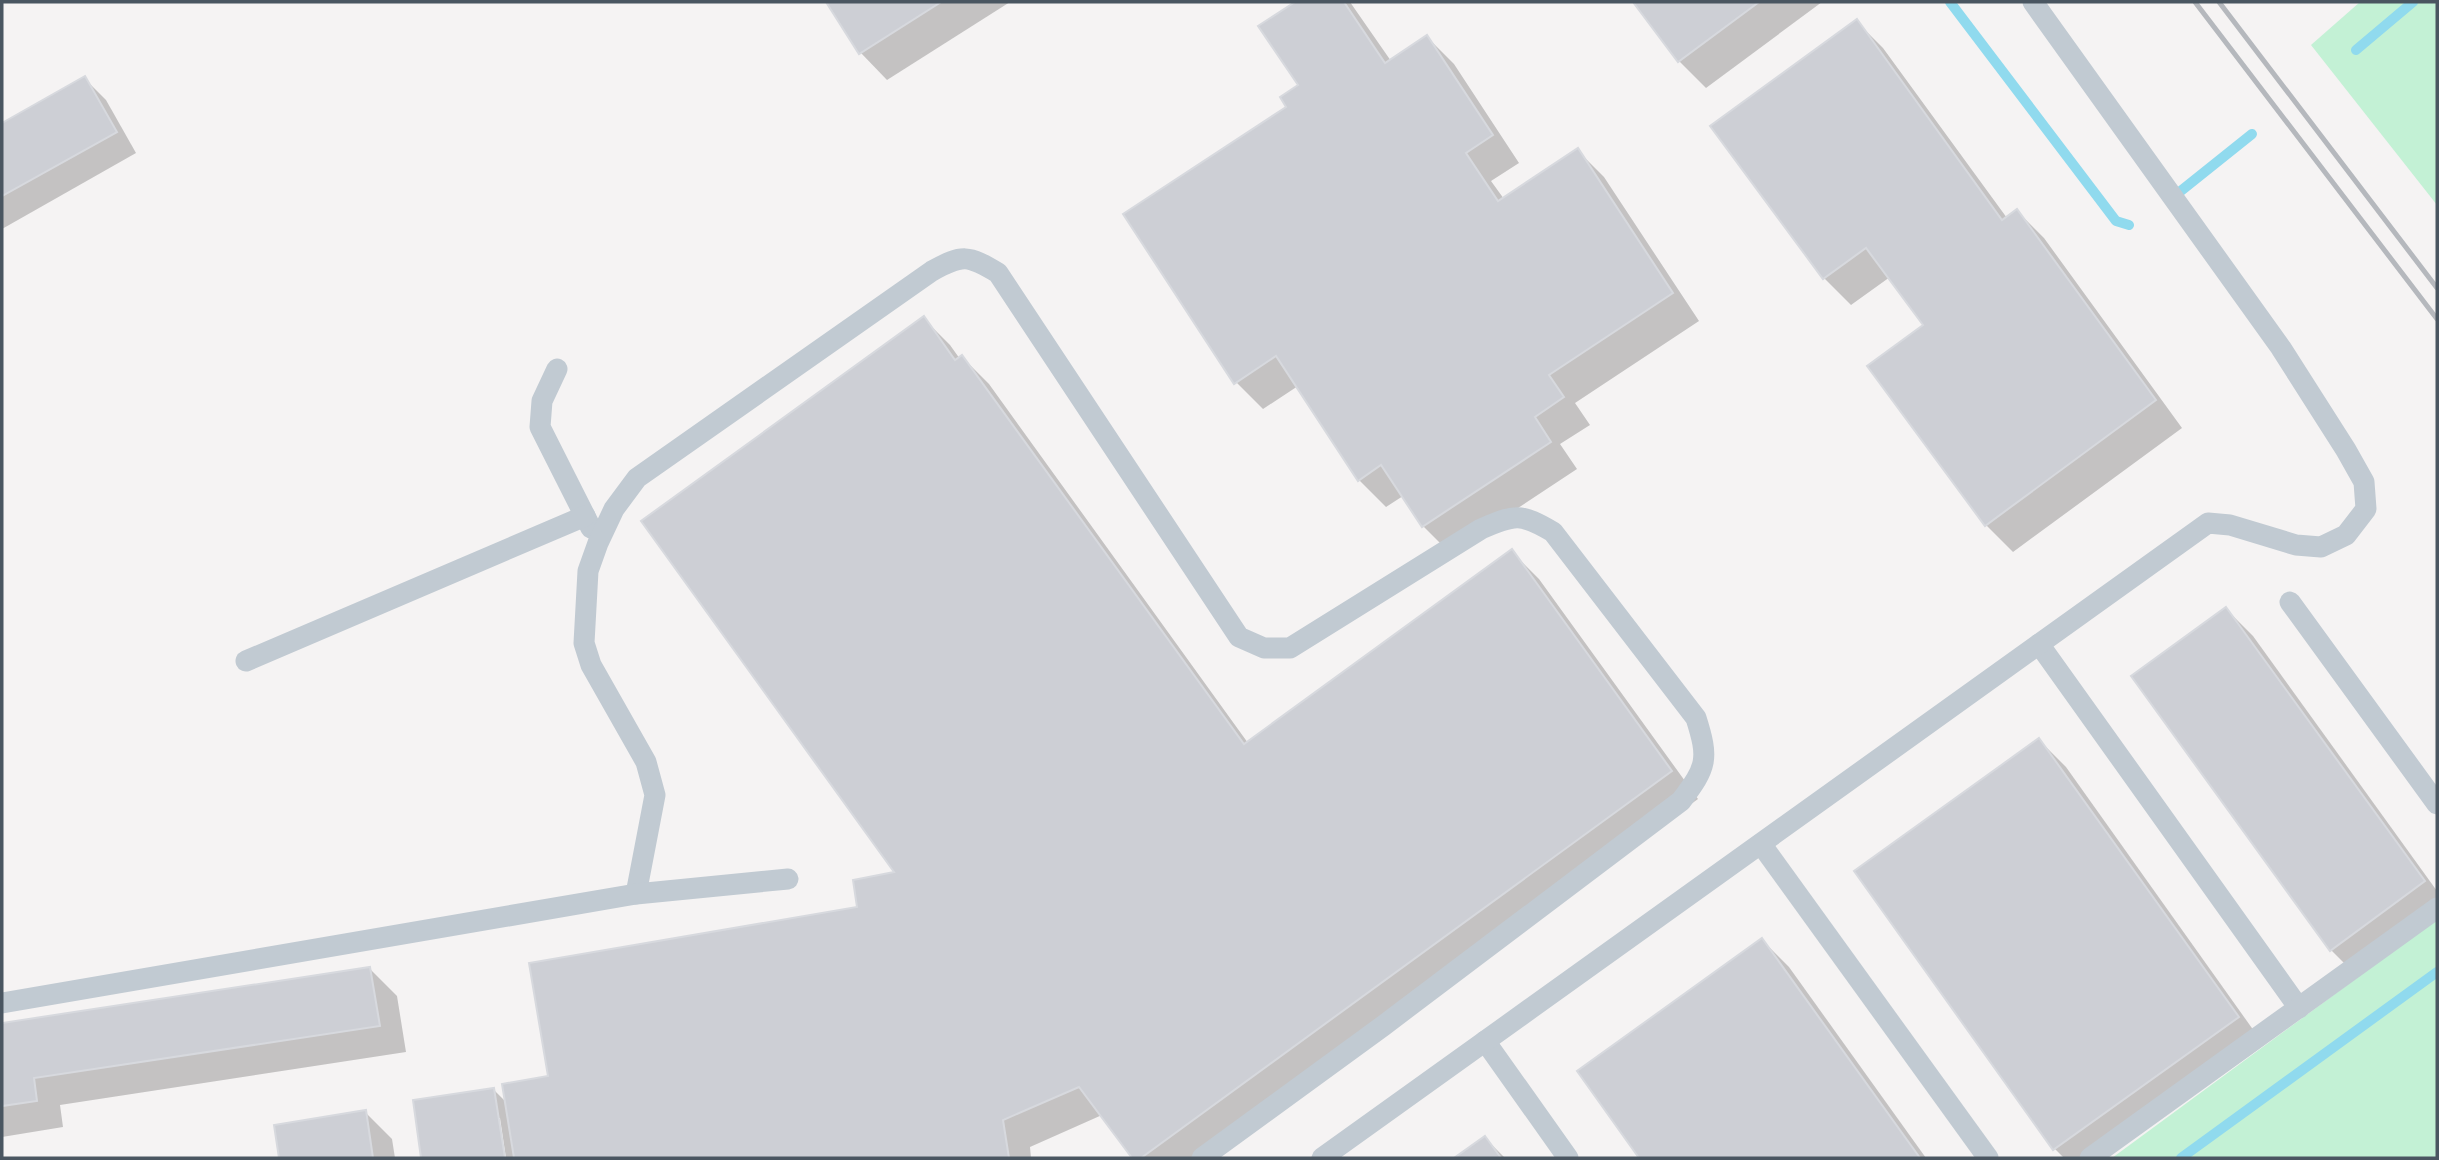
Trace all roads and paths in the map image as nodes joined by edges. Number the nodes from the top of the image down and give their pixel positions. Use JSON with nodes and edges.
{"nodes":[{"id":1,"x":2033,"y":2,"type":"edge"},
{"id":2,"x":557,"y":369,"type":"dead end"},
{"id":3,"x":585,"y":516,"type":"junction"},
{"id":4,"x":598,"y":543,"type":"junction"},
{"id":5,"x":2290,"y":603,"type":"dead end"},
{"id":6,"x":2039,"y":644,"type":"junction"},
{"id":7,"x":246,"y":661,"type":"dead end"},
{"id":8,"x":2437,"y":804,"type":"edge"},
{"id":9,"x":1761,"y":844,"type":"junction"},
{"id":10,"x":788,"y":879,"type":"dead end"},
{"id":11,"x":636,"y":894,"type":"junction"},
{"id":12,"x":2437,"y":908,"type":"edge"},
{"id":13,"x":2,"y":1003,"type":"edge"},
{"id":14,"x":2299,"y":1008,"type":"junction"},
{"id":15,"x":1485,"y":1041,"type":"junction"},
{"id":16,"x":1202,"y":1158,"type":"edge"},
{"id":17,"x":1322,"y":1158,"type":"edge"},
{"id":18,"x":1568,"y":1158,"type":"edge"},
{"id":19,"x":1988,"y":1158,"type":"edge"},
{"id":20,"x":2090,"y":1158,"type":"edge"}],
"edges":[{"from":1,"to":6,"type":"lane"},
{"from":2,"to":3,"type":"lane"},
{"from":3,"to":4,"type":"lane"},
{"from":3,"to":7,"type":"lane"},
{"from":4,"to":11,"type":"lane"},
{"from":4,"to":16,"type":"lane"},
{"from":5,"to":8,"type":"lane"},
{"from":6,"to":9,"type":"lane"},
{"from":6,"to":14,"type":"lane"},
{"from":9,"to":15,"type":"lane"},
{"from":9,"to":19,"type":"lane"},
{"from":10,"to":11,"type":"lane"},
{"from":11,"to":13,"type":"lane"},
{"from":12,"to":14,"type":"lane"},
{"from":14,"to":20,"type":"lane"},
{"from":15,"to":17,"type":"lane"},
{"from":15,"to":18,"type":"lane"}]}
